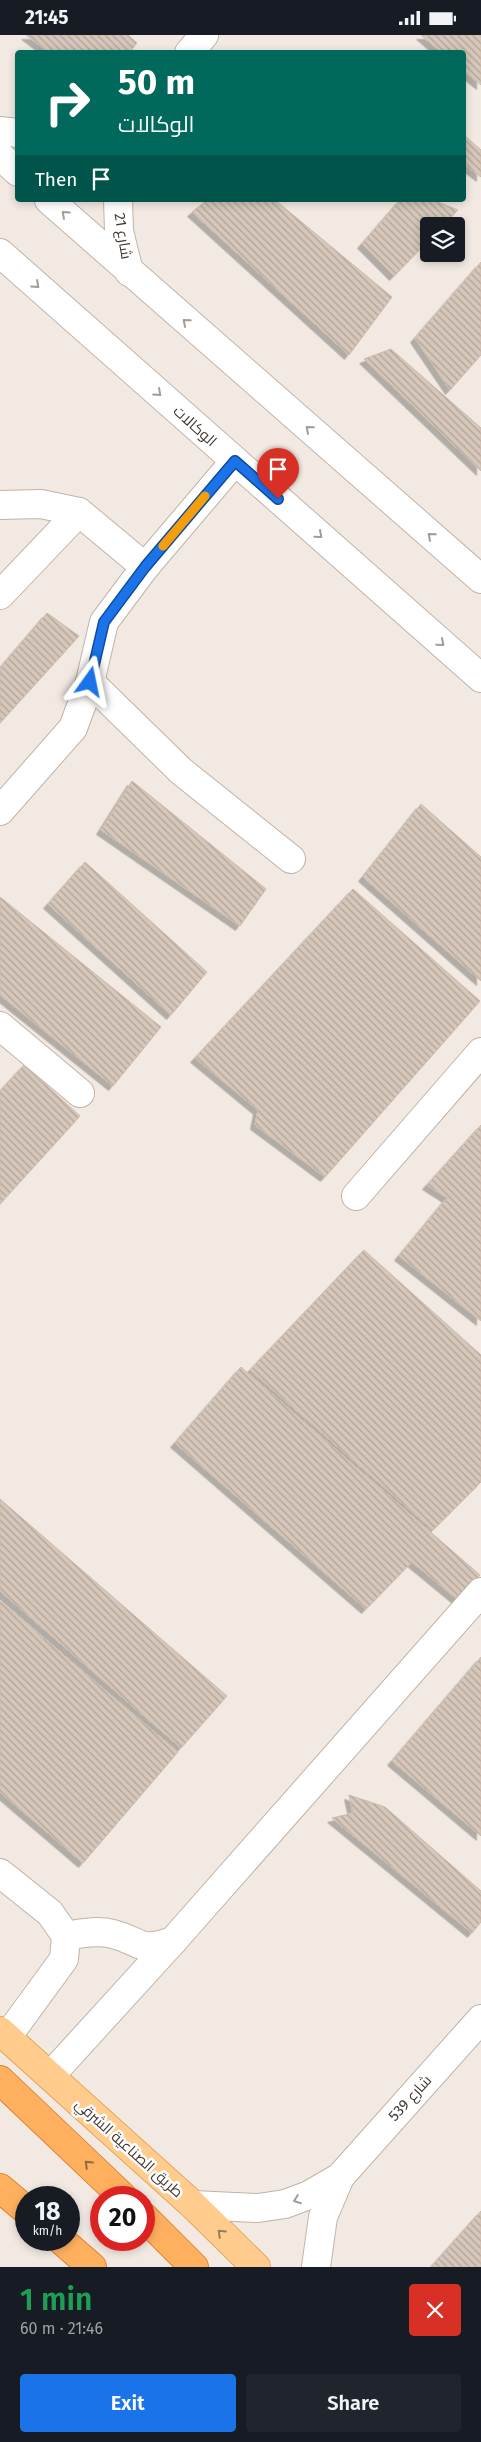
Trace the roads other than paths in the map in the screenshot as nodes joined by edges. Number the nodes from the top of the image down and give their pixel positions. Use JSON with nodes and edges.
{"nodes":[{"id":1,"x":204,"y":35,"type":"edge"},
{"id":2,"x":192,"y":50,"type":"edge"},
{"id":3,"x":0,"y":131,"type":"edge"},
{"id":4,"x":15,"y":133,"type":"edge"},
{"id":5,"x":0,"y":156,"type":"edge"},
{"id":6,"x":15,"y":169,"type":"edge"},
{"id":7,"x":51,"y":202,"type":"edge"},
{"id":8,"x":118,"y":202,"type":"edge"},
{"id":9,"x":0,"y":253,"type":"edge"},
{"id":10,"x":129,"y":272,"type":"junction"},
{"id":11,"x":235,"y":461,"type":"junction"},
{"id":12,"x":0,"y":505,"type":"edge"},
{"id":13,"x":79,"y":512,"type":"junction"},
{"id":14,"x":470,"y":562,"type":"edge"},
{"id":15,"x":145,"y":567,"type":"junction"},
{"id":16,"x":481,"y":579,"type":"edge"},
{"id":17,"x":0,"y":595,"type":"edge"},
{"id":18,"x":481,"y":678,"type":"edge"},
{"id":19,"x":90,"y":682,"type":"junction"},
{"id":20,"x":0,"y":811,"type":"edge"},
{"id":21,"x":291,"y":859,"type":"dead end"},
{"id":22,"x":0,"y":1026,"type":"edge"},
{"id":23,"x":481,"y":1052,"type":"edge"},
{"id":24,"x":80,"y":1093,"type":"dead end"},
{"id":25,"x":356,"y":1196,"type":"dead end"},
{"id":26,"x":481,"y":1592,"type":"edge"},
{"id":27,"x":0,"y":1873,"type":"edge"},
{"id":28,"x":66,"y":1936,"type":"junction"},
{"id":29,"x":173,"y":1941,"type":"junction"},
{"id":30,"x":481,"y":2019,"type":"edge"},
{"id":31,"x":4,"y":2034,"type":"edge"},
{"id":32,"x":50,"y":2076,"type":"junction"},
{"id":33,"x":0,"y":2080,"type":"edge"},
{"id":34,"x":340,"y":2177,"type":"junction"},
{"id":35,"x":111,"y":2186,"type":"edge"},
{"id":36,"x":0,"y":2188,"type":"edge"},
{"id":37,"x":15,"y":2201,"type":"edge"},
{"id":38,"x":193,"y":2205,"type":"junction"},
{"id":39,"x":155,"y":2228,"type":"edge"},
{"id":40,"x":74,"y":2251,"type":"edge"},
{"id":41,"x":92,"y":2267,"type":"edge"},
{"id":42,"x":194,"y":2267,"type":"edge"},
{"id":43,"x":256,"y":2267,"type":"edge"},
{"id":44,"x":316,"y":2267,"type":"edge"}],
"edges":[{"from":1,"to":2,"type":"street"},
{"from":3,"to":4,"type":"street"},
{"from":5,"to":6,"type":"street"},
{"from":10,"to":7,"type":"street","one_way":true},
{"from":8,"to":10,"type":"street","name":"شارع 21"},
{"from":9,"to":11,"type":"street","name":"الوكالات","one_way":true},
{"from":14,"to":10,"type":"street","one_way":true},
{"from":11,"to":15,"type":"street"},
{"from":11,"to":18,"type":"street","name":"الوكالات","one_way":true},
{"from":12,"to":13,"type":"street"},
{"from":13,"to":15,"type":"street"},
{"from":13,"to":17,"type":"street"},
{"from":14,"to":16,"type":"street"},
{"from":15,"to":19,"type":"street"},
{"from":19,"to":20,"type":"street"},
{"from":19,"to":21,"type":"street"},
{"from":22,"to":24,"type":"street"},
{"from":23,"to":25,"type":"street"},
{"from":26,"to":29,"type":"street"},
{"from":27,"to":28,"type":"street"},
{"from":28,"to":29,"type":"street"},
{"from":28,"to":31,"type":"street"},
{"from":29,"to":32,"type":"street"},
{"from":30,"to":34,"type":"street","name":"شارع 539"},
{"from":31,"to":32,"type":"main road","name":"طريق الصناعية الشرقي"},
{"from":32,"to":38,"type":"main road","name":"طريق الصناعية الشرقي"},
{"from":35,"to":33,"type":"highway","one_way":true},
{"from":34,"to":38,"type":"street","name":"شارع 539","one_way":true},
{"from":34,"to":44,"type":"street","name":"شارع 539"},
{"from":36,"to":37,"type":"highway"},
{"from":43,"to":38,"type":"main road","name":"طريق الصناعية الشرقي","one_way":true},
{"from":39,"to":42,"type":"highway"},
{"from":40,"to":41,"type":"highway"}]}
